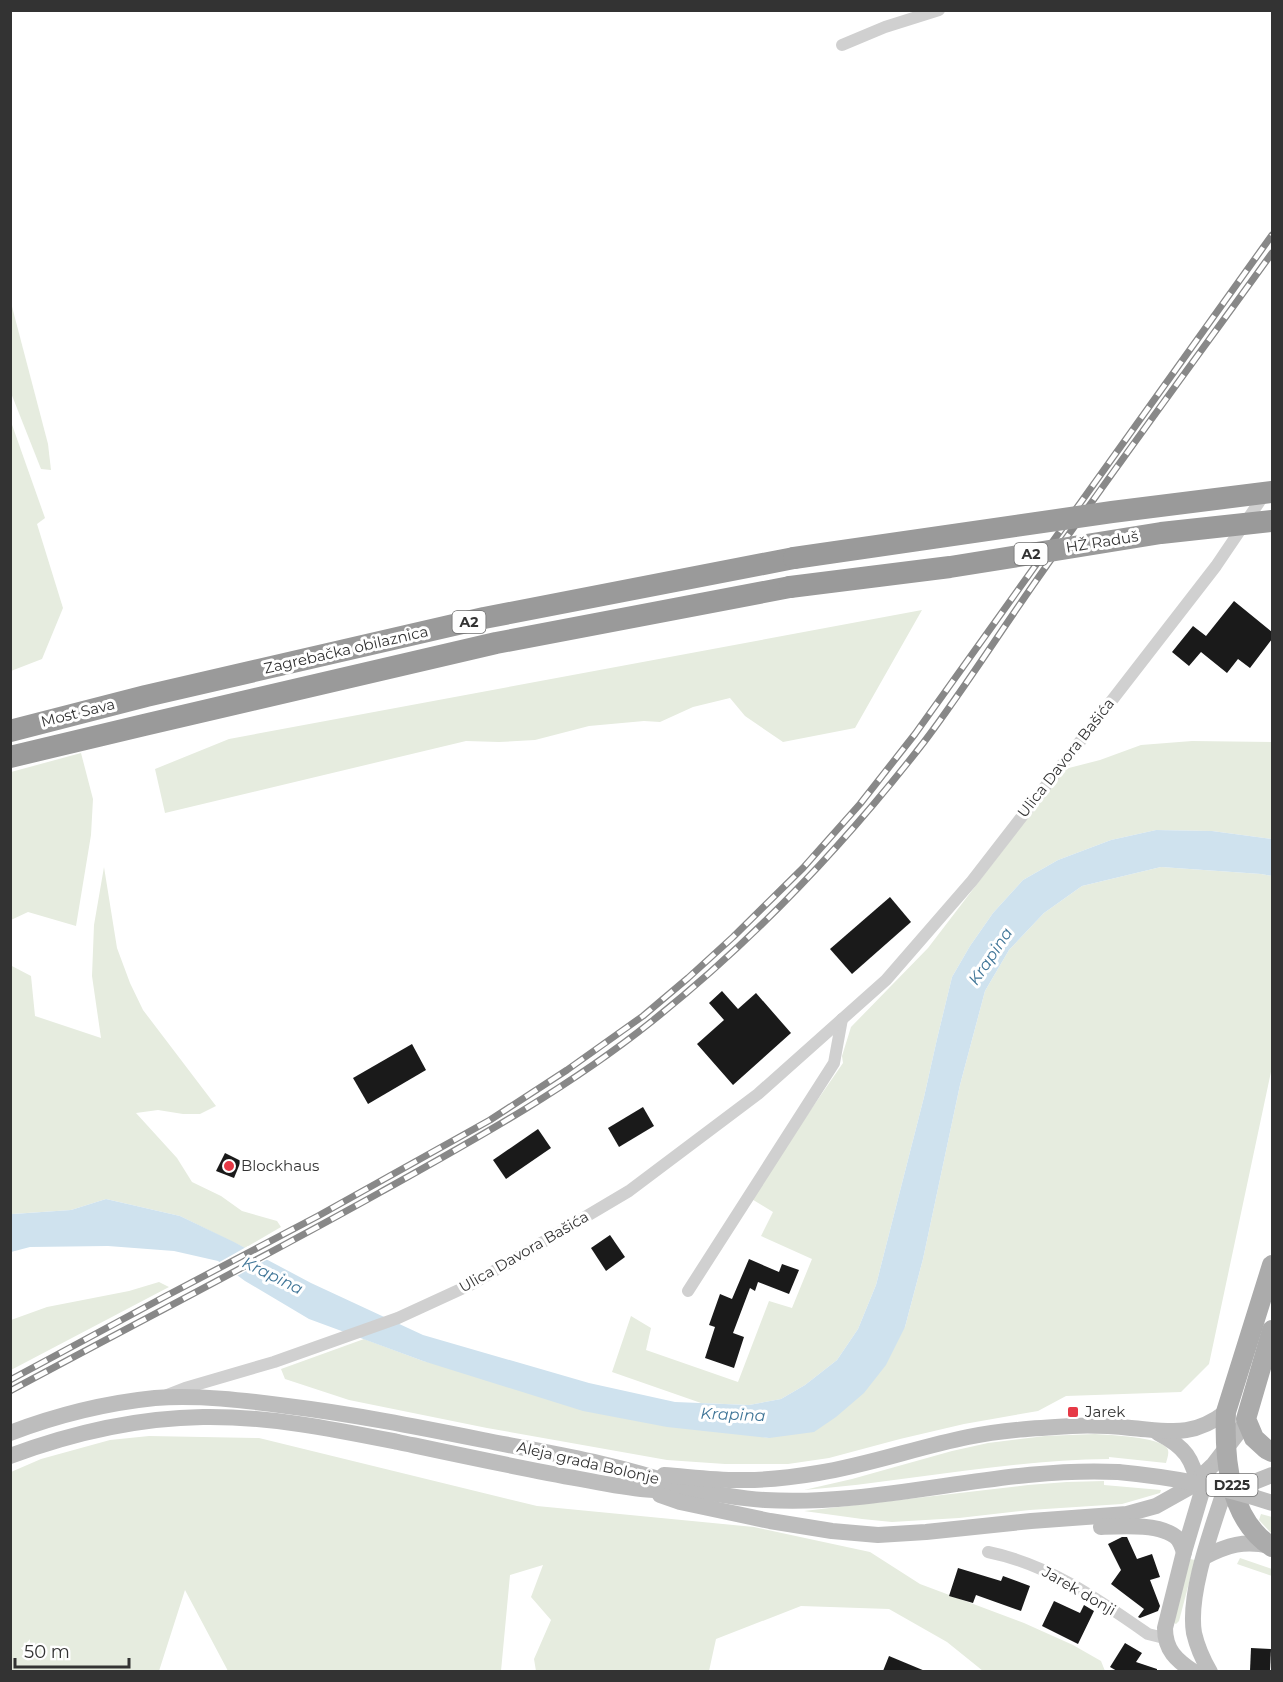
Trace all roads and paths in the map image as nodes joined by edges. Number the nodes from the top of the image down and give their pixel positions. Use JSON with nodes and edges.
{"nodes":[{"id":1,"x":939,"y":10,"type":"edge"},
{"id":2,"x":842,"y":45,"type":"dead end"},
{"id":3,"x":1272,"y":483,"type":"edge"},
{"id":4,"x":1272,"y":492,"type":"edge"},
{"id":5,"x":1272,"y":521,"type":"edge"},
{"id":6,"x":795,"y":558,"type":"joint"},
{"id":7,"x":790,"y":587,"type":"joint"},
{"id":8,"x":146,"y":696,"type":"joint"},
{"id":9,"x":144,"y":725,"type":"joint"},
{"id":10,"x":10,"y":731,"type":"edge"},
{"id":11,"x":10,"y":757,"type":"edge"},
{"id":12,"x":842,"y":1019,"type":"junction"},
{"id":13,"x":1272,"y":1264,"type":"edge"},
{"id":14,"x":688,"y":1291,"type":"dead end"},
{"id":15,"x":1272,"y":1330,"type":"edge"},
{"id":16,"x":158,"y":1398,"type":"junction"},
{"id":17,"x":1226,"y":1412,"type":"junction"},
{"id":18,"x":1245,"y":1422,"type":"junction"},
{"id":19,"x":1154,"y":1431,"type":"junction"},
{"id":20,"x":10,"y":1433,"type":"edge"},
{"id":21,"x":1226,"y":1450,"type":"junction"},
{"id":22,"x":1272,"y":1452,"type":"edge"},
{"id":23,"x":10,"y":1455,"type":"edge"},
{"id":24,"x":1272,"y":1475,"type":"edge"},
{"id":25,"x":642,"y":1481,"type":"junction"},
{"id":26,"x":1202,"y":1482,"type":"junction"},
{"id":27,"x":1228,"y":1489,"type":"junction"},
{"id":28,"x":1272,"y":1503,"type":"edge"},
{"id":29,"x":1204,"y":1517,"type":"junction"},
{"id":30,"x":1069,"y":1518,"type":"junction"},
{"id":31,"x":1186,"y":1545,"type":"junction"},
{"id":32,"x":1271,"y":1546,"type":"edge"},
{"id":33,"x":988,"y":1551,"type":"dead end"},
{"id":34,"x":1204,"y":1557,"type":"junction"},
{"id":35,"x":1193,"y":1615,"type":"junction"},
{"id":36,"x":1165,"y":1636,"type":"junction"},
{"id":37,"x":1194,"y":1671,"type":"edge"},
{"id":38,"x":1210,"y":1671,"type":"edge"}],
"edges":[{"from":1,"to":2,"type":"street"},
{"from":3,"to":12,"type":"street","name":"Ulica Davora Bašića"},
{"from":4,"to":6,"type":"highway","name":"HŽ Raduš","number":"A2","bridge":true},
{"from":5,"to":7,"type":"highway","name":"HŽ Raduš","number":"A2","bridge":true},
{"from":6,"to":8,"type":"highway","name":"Zagrebačka obilaznica","number":"A2"},
{"from":7,"to":9,"type":"highway","name":"Zagrebačka obilaznica","number":"A2"},
{"from":8,"to":10,"type":"highway","name":"Most Sava","number":"A2"},
{"from":9,"to":11,"type":"highway","name":"Most Sava","number":"A2"},
{"from":12,"to":14,"type":"street"},
{"from":12,"to":16,"type":"street","name":"Ulica Davora Bašića"},
{"from":13,"to":17,"type":"main road","number":"D225"},
{"from":15,"to":18,"type":"main road"},
{"from":16,"to":20,"type":"main road","name":"Aleja grada Bolonje"},
{"from":16,"to":25,"type":"main road","name":"Aleja grada Bolonje"},
{"from":17,"to":19,"type":"main road"},
{"from":17,"to":21,"type":"main road","number":"D225"},
{"from":17,"to":26,"type":"main road"},
{"from":18,"to":21,"type":"main road"},
{"from":18,"to":22,"type":"main road"},
{"from":18,"to":27,"type":"main road"},
{"from":19,"to":25,"type":"main road"},
{"from":19,"to":26,"type":"main road"},
{"from":21,"to":26,"type":"main road"},
{"from":21,"to":27,"type":"main road","number":"D225"},
{"from":23,"to":25,"type":"main road","name":"Aleja grada Bolonje"},
{"from":24,"to":27,"type":"main road"},
{"from":25,"to":28,"type":"main road","name":"Aleja grada Bolonje","bridge":true},
{"from":25,"to":30,"type":"main road"},
{"from":26,"to":29,"type":"main road"},
{"from":26,"to":30,"type":"main road"},
{"from":26,"to":31,"type":"main road"},
{"from":27,"to":29,"type":"main road"},
{"from":27,"to":32,"type":"main road","number":"D225"},
{"from":27,"to":34,"type":"main road"},
{"from":29,"to":31,"type":"main road"},
{"from":29,"to":34,"type":"main road"},
{"from":30,"to":31,"type":"main road"},
{"from":31,"to":36,"type":"main road"},
{"from":32,"to":34,"type":"main road"},
{"from":33,"to":36,"type":"street","name":"Jarek donji"},
{"from":34,"to":35,"type":"main road"},
{"from":35,"to":36,"type":"main road"},
{"from":35,"to":38,"type":"main road"},
{"from":36,"to":37,"type":"main road"}]}
